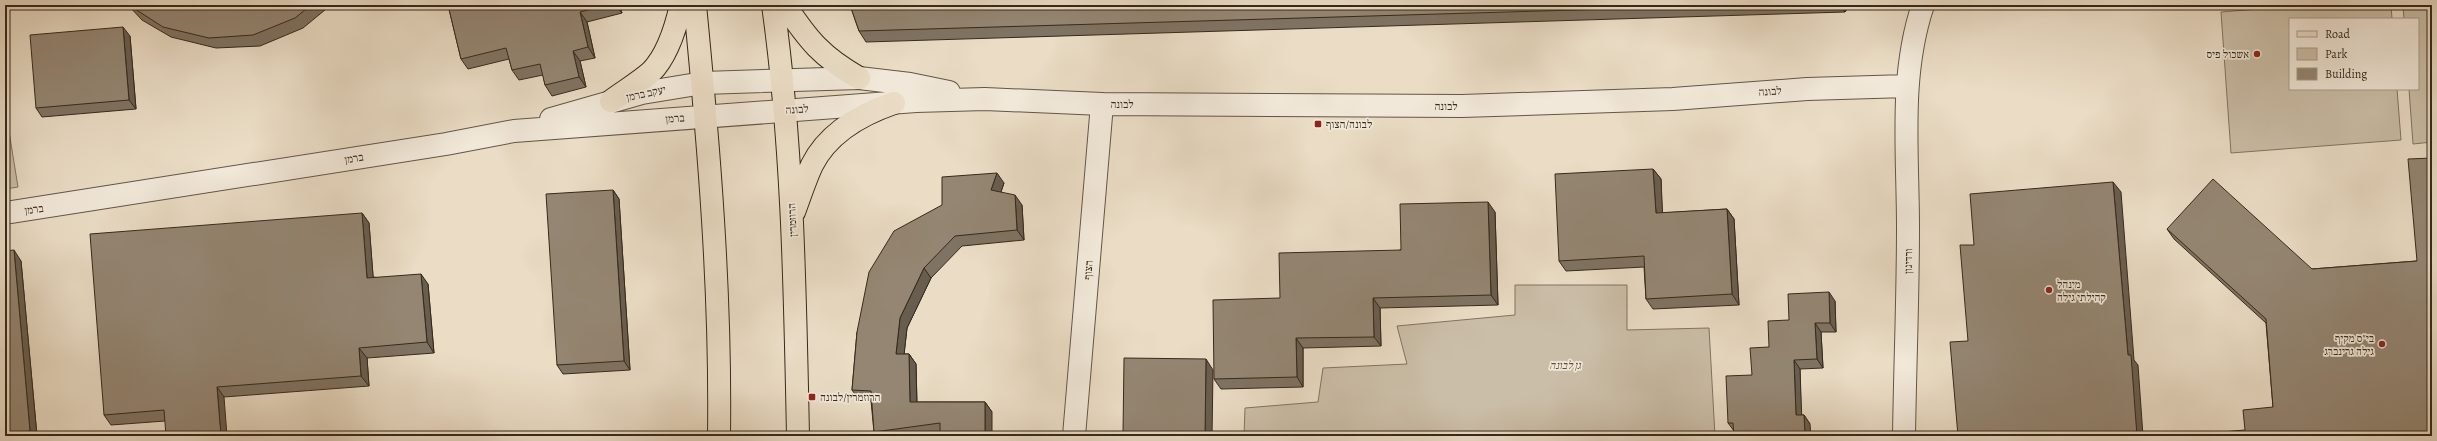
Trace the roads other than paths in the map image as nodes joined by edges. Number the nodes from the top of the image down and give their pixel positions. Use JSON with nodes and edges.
{"nodes":[{"id":1,"x":681,"y":5,"type":"edge"},
{"id":2,"x":695,"y":5,"type":"edge"},
{"id":3,"x":773,"y":5,"type":"edge"},
{"id":4,"x":785,"y":5,"type":"edge"},
{"id":5,"x":1923,"y":5,"type":"edge"},
{"id":6,"x":859,"y":78,"type":"junction"},
{"id":7,"x":782,"y":80,"type":"junction"},
{"id":8,"x":702,"y":83,"type":"junction"},
{"id":9,"x":1907,"y":86,"type":"junction"},
{"id":10,"x":985,"y":99,"type":"junction"},
{"id":11,"x":611,"y":101,"type":"junction"},
{"id":12,"x":894,"y":103,"type":"junction"},
{"id":13,"x":1102,"y":104,"type":"junction"},
{"id":14,"x":784,"y":110,"type":"junction"},
{"id":15,"x":704,"y":116,"type":"junction"},
{"id":16,"x":514,"y":131,"type":"junction"},
{"id":17,"x":5,"y":213,"type":"edge"},
{"id":18,"x":792,"y":216,"type":"junction"},
{"id":19,"x":719,"y":436,"type":"edge"},
{"id":20,"x":798,"y":436,"type":"edge"},
{"id":21,"x":1074,"y":436,"type":"edge"},
{"id":22,"x":1904,"y":436,"type":"edge"}],
"edges":[{"from":1,"to":11,"type":"main road"},
{"from":2,"to":8,"type":"main road"},
{"from":3,"to":7,"type":"main road","name":"הרוזמרין"},
{"from":4,"to":6,"type":"main road"},
{"from":5,"to":9,"type":"street","name":"ורדינון"},
{"from":6,"to":7,"type":"street","name":"לבונה"},
{"from":6,"to":10,"type":"street","name":"לבונה"},
{"from":7,"to":8,"type":"street","name":"יעקב ברמן"},
{"from":7,"to":14,"type":"main road","name":"הרוזמרין"},
{"from":8,"to":11,"type":"street","name":"יעקב ברמן"},
{"from":8,"to":15,"type":"main road"},
{"from":9,"to":13,"type":"street","name":"לבונה"},
{"from":9,"to":22,"type":"street","name":"ורדינון"},
{"from":10,"to":12,"type":"street","name":"לבונה"},
{"from":10,"to":13,"type":"street","name":"לבונה"},
{"from":11,"to":16,"type":"street","name":"יעקב ברמן"},
{"from":12,"to":14,"type":"street","name":"לבונה"},
{"from":12,"to":18,"type":"main road"},
{"from":13,"to":21,"type":"street","name":"הצוף"},
{"from":14,"to":15,"type":"street","name":"לבונה"},
{"from":14,"to":18,"type":"main road","name":"הרוזמרין"},
{"from":15,"to":16,"type":"street","name":"ברמן"},
{"from":15,"to":19,"type":"main road"},
{"from":16,"to":17,"type":"street","name":"ברמן"},
{"from":18,"to":20,"type":"main road","name":"הרוזמרין"}]}
